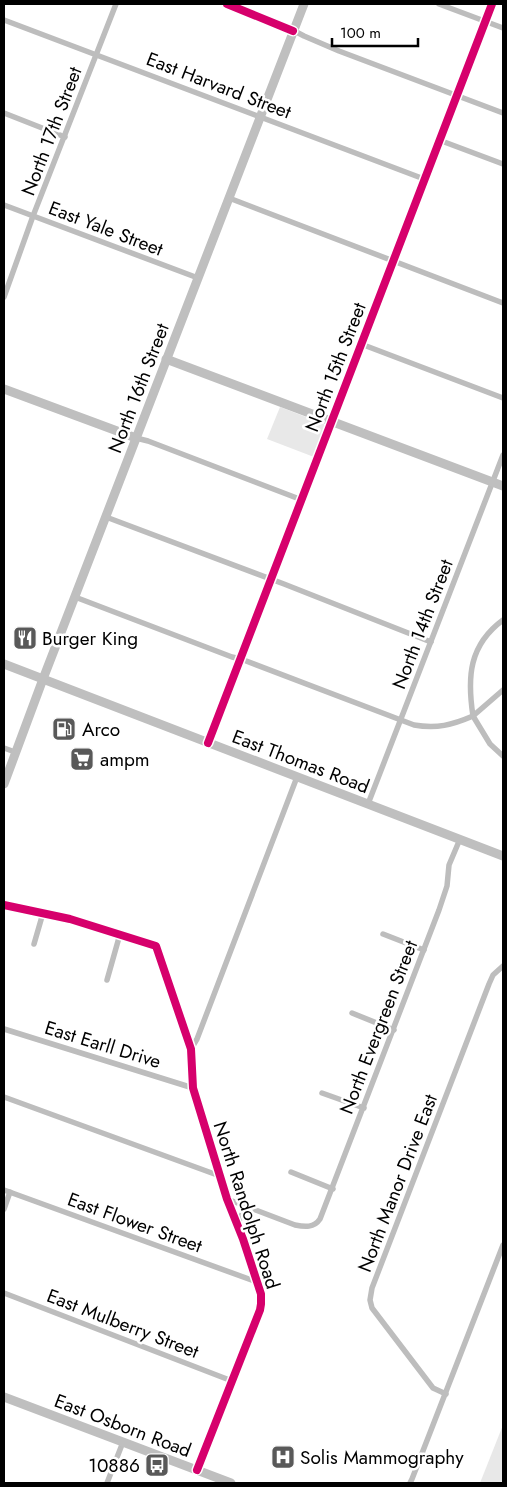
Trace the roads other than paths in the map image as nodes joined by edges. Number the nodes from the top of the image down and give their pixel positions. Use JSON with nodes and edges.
{"nodes":[{"id":1,"x":116,"y":4,"type":"edge"},
{"id":2,"x":227,"y":4,"type":"edge"},
{"id":3,"x":304,"y":4,"type":"edge"},
{"id":4,"x":439,"y":4,"type":"edge"},
{"id":5,"x":492,"y":4,"type":"edge"},
{"id":6,"x":4,"y":20,"type":"edge"},
{"id":7,"x":485,"y":21,"type":"junction"},
{"id":8,"x":503,"y":28,"type":"edge"},
{"id":9,"x":293,"y":31,"type":"junction"},
{"id":10,"x":96,"y":55,"type":"junction"},
{"id":11,"x":456,"y":95,"type":"junction"},
{"id":12,"x":4,"y":113,"type":"edge"},
{"id":13,"x":503,"y":114,"type":"edge"},
{"id":14,"x":259,"y":116,"type":"junction"},
{"id":15,"x":65,"y":137,"type":"junction"},
{"id":16,"x":439,"y":140,"type":"junction"},
{"id":17,"x":503,"y":164,"type":"edge"},
{"id":18,"x":424,"y":179,"type":"junction"},
{"id":19,"x":228,"y":198,"type":"junction"},
{"id":20,"x":4,"y":205,"type":"edge"},
{"id":21,"x":34,"y":216,"type":"junction"},
{"id":22,"x":393,"y":260,"type":"junction"},
{"id":23,"x":198,"y":278,"type":"junction"},
{"id":24,"x":4,"y":297,"type":"edge"},
{"id":25,"x":503,"y":303,"type":"edge"},
{"id":26,"x":361,"y":344,"type":"junction"},
{"id":27,"x":166,"y":359,"type":"junction"},
{"id":28,"x":4,"y":389,"type":"edge"},
{"id":29,"x":503,"y":398,"type":"edge"},
{"id":30,"x":332,"y":421,"type":"junction"},
{"id":31,"x":136,"y":438,"type":"junction"},
{"id":32,"x":503,"y":455,"type":"edge"},
{"id":33,"x":493,"y":482,"type":"junction"},
{"id":34,"x":503,"y":486,"type":"edge"},
{"id":35,"x":302,"y":500,"type":"junction"},
{"id":36,"x":106,"y":517,"type":"junction"},
{"id":37,"x":271,"y":579,"type":"junction"},
{"id":38,"x":75,"y":597,"type":"junction"},
{"id":39,"x":503,"y":620,"type":"edge"},
{"id":40,"x":431,"y":642,"type":"junction"},
{"id":41,"x":241,"y":659,"type":"junction"},
{"id":42,"x":4,"y":664,"type":"edge"},
{"id":43,"x":42,"y":679,"type":"junction"},
{"id":44,"x":503,"y":690,"type":"edge"},
{"id":45,"x":473,"y":716,"type":"junction"},
{"id":46,"x":401,"y":721,"type":"junction"},
{"id":47,"x":208,"y":742,"type":"junction"},
{"id":48,"x":4,"y":748,"type":"edge"},
{"id":49,"x":15,"y":752,"type":"junction"},
{"id":50,"x":503,"y":756,"type":"edge"},
{"id":51,"x":297,"y":777,"type":"junction"},
{"id":52,"x":4,"y":784,"type":"edge"},
{"id":53,"x":368,"y":804,"type":"junction"},
{"id":54,"x":460,"y":840,"type":"junction"},
{"id":55,"x":503,"y":856,"type":"edge"},
{"id":56,"x":4,"y":905,"type":"edge"},
{"id":57,"x":43,"y":913,"type":"junction"},
{"id":58,"x":120,"y":934,"type":"junction"},
{"id":59,"x":383,"y":934,"type":"dead end"},
{"id":60,"x":34,"y":944,"type":"dead end"},
{"id":61,"x":424,"y":950,"type":"junction"},
{"id":62,"x":503,"y":966,"type":"edge"},
{"id":63,"x":107,"y":980,"type":"dead end"},
{"id":64,"x":352,"y":1013,"type":"dead end"},
{"id":65,"x":4,"y":1029,"type":"edge"},
{"id":66,"x":394,"y":1030,"type":"junction"},
{"id":67,"x":192,"y":1049,"type":"junction"},
{"id":68,"x":193,"y":1088,"type":"junction"},
{"id":69,"x":322,"y":1093,"type":"dead end"},
{"id":70,"x":4,"y":1098,"type":"edge"},
{"id":71,"x":364,"y":1108,"type":"junction"},
{"id":72,"x":291,"y":1172,"type":"dead end"},
{"id":73,"x":220,"y":1176,"type":"junction"},
{"id":74,"x":332,"y":1189,"type":"junction"},
{"id":75,"x":7,"y":1191,"type":"edge"},
{"id":76,"x":228,"y":1199,"type":"junction"},
{"id":77,"x":4,"y":1209,"type":"edge"},
{"id":78,"x":253,"y":1209,"type":"junction"},
{"id":79,"x":237,"y":1226,"type":"junction"},
{"id":80,"x":503,"y":1245,"type":"edge"},
{"id":81,"x":257,"y":1282,"type":"junction"},
{"id":82,"x":4,"y":1294,"type":"edge"},
{"id":83,"x":232,"y":1381,"type":"junction"},
{"id":84,"x":446,"y":1394,"type":"junction"},
{"id":85,"x":4,"y":1397,"type":"edge"},
{"id":86,"x":123,"y":1442,"type":"junction"},
{"id":87,"x":197,"y":1470,"type":"junction"},
{"id":88,"x":411,"y":1482,"type":"edge"},
{"id":89,"x":107,"y":1483,"type":"edge"},
{"id":90,"x":231,"y":1483,"type":"edge"}],
"edges":[{"from":1,"to":10,"type":"street","name":"North 17th Street"},
{"from":2,"to":9,"type":"street"},
{"from":3,"to":9,"type":"main road","name":"North 16th Street"},
{"from":4,"to":7,"type":"street"},
{"from":5,"to":7,"type":"street","name":"North 15th Street"},
{"from":6,"to":10,"type":"street","name":"East Harvard Street"},
{"from":7,"to":8,"type":"street"},
{"from":7,"to":11,"type":"street","name":"North 15th Street"},
{"from":9,"to":11,"type":"street"},
{"from":9,"to":14,"type":"main road","name":"North 16th Street"},
{"from":10,"to":14,"type":"street","name":"East Harvard Street"},
{"from":10,"to":15,"type":"street","name":"North 17th Street"},
{"from":11,"to":13,"type":"street"},
{"from":11,"to":16,"type":"street","name":"North 15th Street"},
{"from":12,"to":15,"type":"street"},
{"from":14,"to":18,"type":"street","name":"East Harvard Street"},
{"from":14,"to":19,"type":"main road","name":"North 16th Street"},
{"from":15,"to":21,"type":"street","name":"North 17th Street"},
{"from":16,"to":17,"type":"street"},
{"from":16,"to":18,"type":"street","name":"North 15th Street"},
{"from":18,"to":22,"type":"street","name":"North 15th Street"},
{"from":19,"to":22,"type":"street"},
{"from":19,"to":23,"type":"main road","name":"North 16th Street"},
{"from":20,"to":21,"type":"street","name":"East Yale Street"},
{"from":21,"to":23,"type":"street","name":"East Yale Street"},
{"from":21,"to":24,"type":"street","name":"North 17th Street"},
{"from":22,"to":25,"type":"street"},
{"from":22,"to":26,"type":"street","name":"North 15th Street"},
{"from":23,"to":27,"type":"main road","name":"North 16th Street"},
{"from":26,"to":29,"type":"street"},
{"from":26,"to":30,"type":"street","name":"North 15th Street"},
{"from":27,"to":30,"type":"main road"},
{"from":27,"to":31,"type":"main road","name":"North 16th Street"},
{"from":28,"to":31,"type":"main road"},
{"from":30,"to":33,"type":"main road"},
{"from":30,"to":35,"type":"street","name":"North 15th Street"},
{"from":31,"to":35,"type":"street"},
{"from":31,"to":36,"type":"main road","name":"North 16th Street"},
{"from":32,"to":33,"type":"street","name":"North 14th Street"},
{"from":33,"to":34,"type":"main road"},
{"from":33,"to":40,"type":"street","name":"North 14th Street"},
{"from":35,"to":37,"type":"street","name":"North 15th Street"},
{"from":36,"to":37,"type":"street"},
{"from":36,"to":38,"type":"main road","name":"North 16th Street"},
{"from":37,"to":40,"type":"street"},
{"from":37,"to":41,"type":"street","name":"North 15th Street"},
{"from":38,"to":41,"type":"street"},
{"from":38,"to":43,"type":"main road","name":"North 16th Street"},
{"from":39,"to":45,"type":"street"},
{"from":40,"to":46,"type":"street","name":"North 14th Street"},
{"from":41,"to":46,"type":"street"},
{"from":41,"to":47,"type":"street","name":"North 15th Street"},
{"from":42,"to":43,"type":"main road","name":"East Thomas Road"},
{"from":43,"to":47,"type":"main road","name":"East Thomas Road"},
{"from":43,"to":49,"type":"main road","name":"North 16th Street"},
{"from":44,"to":45,"type":"street"},
{"from":45,"to":46,"type":"street"},
{"from":45,"to":50,"type":"street"},
{"from":46,"to":53,"type":"street","name":"North 14th Street"},
{"from":47,"to":51,"type":"main road","name":"East Thomas Road"},
{"from":48,"to":49,"type":"street"},
{"from":49,"to":52,"type":"main road","name":"North 16th Street"},
{"from":51,"to":53,"type":"main road","name":"East Thomas Road"},
{"from":51,"to":67,"type":"street"},
{"from":53,"to":54,"type":"main road","name":"East Thomas Road"},
{"from":54,"to":55,"type":"main road","name":"East Thomas Road"},
{"from":54,"to":61,"type":"street","name":"North Evergreen Street"},
{"from":56,"to":57,"type":"street"},
{"from":57,"to":58,"type":"street"},
{"from":57,"to":60,"type":"street"},
{"from":58,"to":63,"type":"street"},
{"from":58,"to":67,"type":"street","name":"North Randolph Road"},
{"from":59,"to":61,"type":"street"},
{"from":61,"to":66,"type":"street","name":"North Evergreen Street"},
{"from":62,"to":84,"type":"street","name":"North Manor Drive East"},
{"from":64,"to":66,"type":"street"},
{"from":65,"to":68,"type":"street","name":"East Earll Drive"},
{"from":66,"to":71,"type":"street","name":"North Evergreen Street"},
{"from":67,"to":68,"type":"street","name":"North Randolph Road"},
{"from":68,"to":73,"type":"street","name":"North Randolph Road"},
{"from":69,"to":71,"type":"street"},
{"from":70,"to":73,"type":"street"},
{"from":71,"to":74,"type":"street","name":"North Evergreen Street"},
{"from":72,"to":74,"type":"street"},
{"from":73,"to":76,"type":"street","name":"North Randolph Road"},
{"from":74,"to":78,"type":"street","name":"North Evergreen Street"},
{"from":75,"to":77,"type":"street"},
{"from":75,"to":81,"type":"street","name":"East Flower Street"},
{"from":76,"to":78,"type":"street"},
{"from":76,"to":79,"type":"street","name":"North Randolph Road"},
{"from":78,"to":79,"type":"street"},
{"from":79,"to":81,"type":"street","name":"North Randolph Road"},
{"from":80,"to":84,"type":"street"},
{"from":81,"to":83,"type":"street","name":"North Randolph Road"},
{"from":82,"to":83,"type":"street","name":"East Mulberry Street"},
{"from":83,"to":87,"type":"street","name":"North Randolph Road"},
{"from":84,"to":88,"type":"street"},
{"from":85,"to":86,"type":"main road","name":"East Osborn Road"},
{"from":86,"to":87,"type":"main road","name":"East Osborn Road"},
{"from":86,"to":89,"type":"street"},
{"from":87,"to":90,"type":"main road","name":"East Osborn Road"}]}
